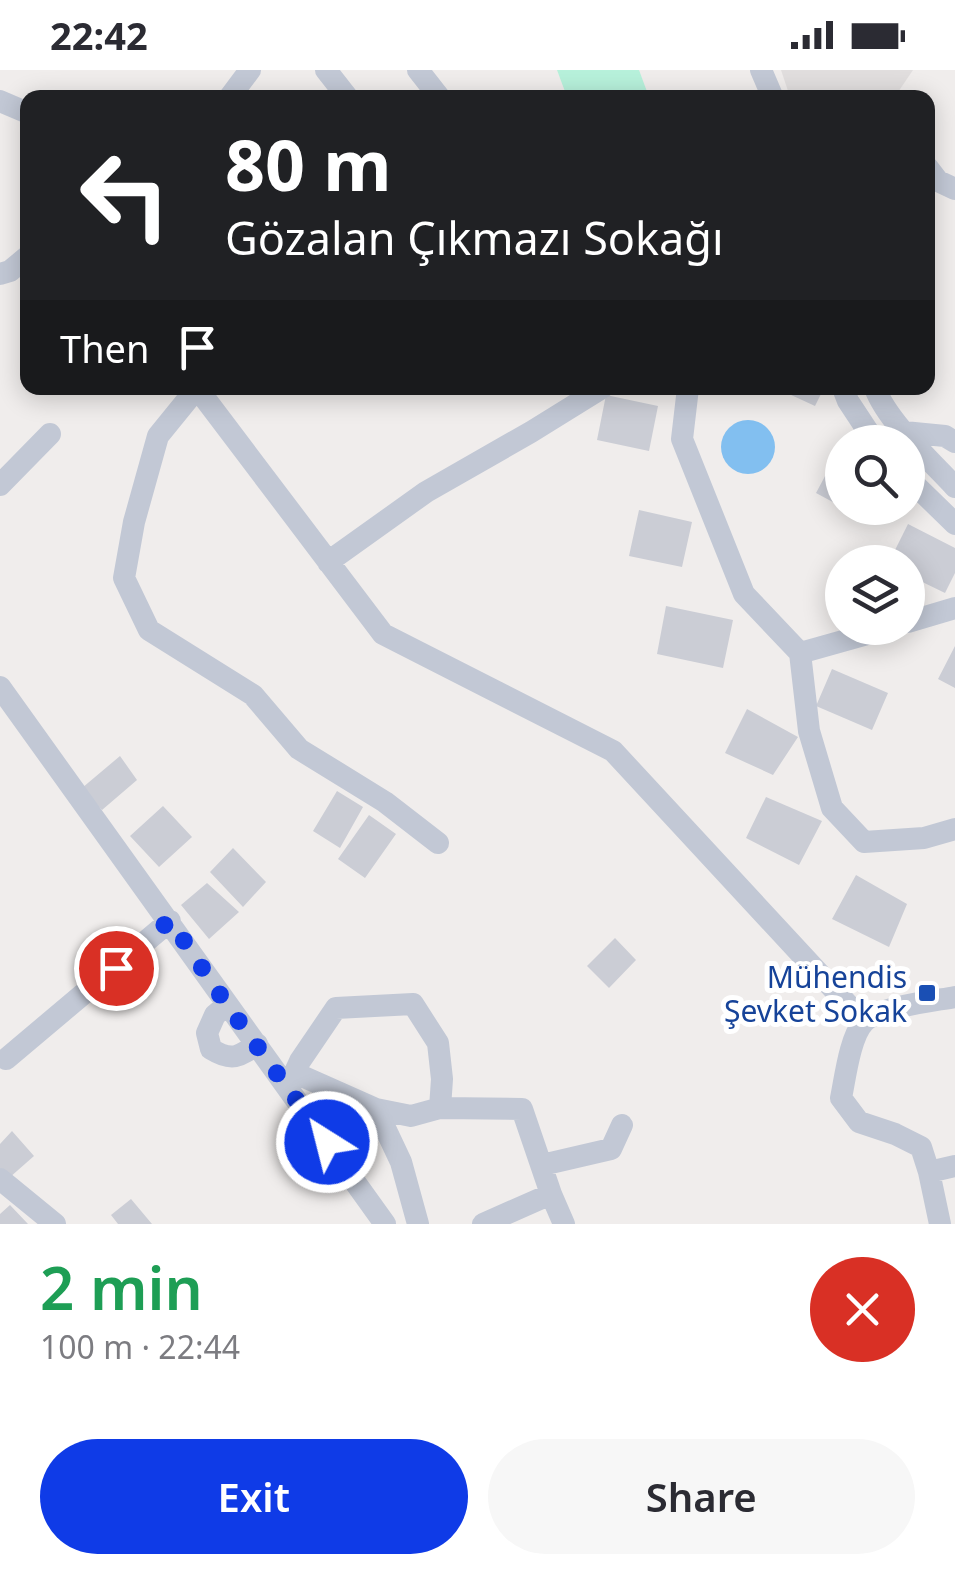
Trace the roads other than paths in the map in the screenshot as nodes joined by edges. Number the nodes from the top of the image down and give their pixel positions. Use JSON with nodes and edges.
{"nodes":[{"id":1,"x":326,"y":70,"type":"edge"},
{"id":2,"x":418,"y":70,"type":"edge"},
{"id":3,"x":342,"y":90,"type":"edge"},
{"id":4,"x":434,"y":90,"type":"edge"},
{"id":5,"x":191,"y":395,"type":"edge"},
{"id":6,"x":202,"y":395,"type":"edge"},
{"id":7,"x":591,"y":395,"type":"edge"},
{"id":8,"x":687,"y":395,"type":"edge"},
{"id":9,"x":847,"y":395,"type":"edge"},
{"id":10,"x":878,"y":395,"type":"edge"},
{"id":11,"x":863,"y":425,"type":"edge"},
{"id":12,"x":899,"y":425,"type":"edge"},
{"id":13,"x":50,"y":434,"type":"dead end"},
{"id":14,"x":925,"y":434,"type":"edge"},
{"id":15,"x":955,"y":442,"type":"edge"},
{"id":16,"x":925,"y":455,"type":"edge"},
{"id":17,"x":0,"y":485,"type":"edge"},
{"id":18,"x":955,"y":487,"type":"edge"},
{"id":19,"x":925,"y":495,"type":"edge"},
{"id":20,"x":955,"y":524,"type":"edge"},
{"id":21,"x":328,"y":562,"type":"junction"},
{"id":22,"x":955,"y":608,"type":"edge"},
{"id":23,"x":925,"y":617,"type":"edge"},
{"id":24,"x":828,"y":645,"type":"edge"},
{"id":25,"x":800,"y":653,"type":"junction"},
{"id":26,"x":0,"y":687,"type":"edge"},
{"id":27,"x":955,"y":829,"type":"edge"},
{"id":28,"x":438,"y":843,"type":"dead end"},
{"id":29,"x":170,"y":920,"type":"junction"},
{"id":30,"x":955,"y":996,"type":"edge"},
{"id":31,"x":227,"y":1005,"type":"junction"},
{"id":32,"x":864,"y":1022,"type":"junction"},
{"id":33,"x":257,"y":1044,"type":"junction"},
{"id":34,"x":6,"y":1059,"type":"dead end"},
{"id":35,"x":292,"y":1080,"type":"junction"},
{"id":36,"x":440,"y":1108,"type":"junction"},
{"id":37,"x":376,"y":1109,"type":"junction"},
{"id":38,"x":622,"y":1125,"type":"dead end"},
{"id":39,"x":542,"y":1164,"type":"junction"},
{"id":40,"x":955,"y":1166,"type":"edge"},
{"id":41,"x":930,"y":1172,"type":"junction"},
{"id":42,"x":0,"y":1179,"type":"edge"},
{"id":43,"x":551,"y":1194,"type":"junction"},
{"id":44,"x":55,"y":1224,"type":"edge"},
{"id":45,"x":386,"y":1224,"type":"edge"},
{"id":46,"x":418,"y":1224,"type":"edge"},
{"id":47,"x":483,"y":1224,"type":"edge"},
{"id":48,"x":564,"y":1224,"type":"edge"},
{"id":49,"x":940,"y":1224,"type":"edge"}],
"edges":[{"from":1,"to":3,"type":"street"},
{"from":2,"to":4,"type":"street"},
{"from":5,"to":28,"type":"street"},
{"from":6,"to":21,"type":"street"},
{"from":7,"to":21,"type":"street"},
{"from":8,"to":25,"type":"street"},
{"from":9,"to":11,"type":"street"},
{"from":10,"to":12,"type":"street"},
{"from":13,"to":17,"type":"street"},
{"from":14,"to":15,"type":"street"},
{"from":16,"to":18,"type":"street"},
{"from":19,"to":20,"type":"street"},
{"from":21,"to":32,"type":"street"},
{"from":22,"to":23,"type":"street"},
{"from":24,"to":25,"type":"street"},
{"from":25,"to":27,"type":"street"},
{"from":26,"to":29,"type":"street"},
{"from":29,"to":31,"type":"street"},
{"from":29,"to":34,"type":"street"},
{"from":30,"to":32,"type":"street"},
{"from":31,"to":33,"type":"street"},
{"from":31,"to":33,"type":"street"},
{"from":32,"to":41,"type":"street"},
{"from":33,"to":35,"type":"street"},
{"from":35,"to":36,"type":"street"},
{"from":35,"to":37,"type":"street"},
{"from":35,"to":45,"type":"street"},
{"from":36,"to":37,"type":"street"},
{"from":36,"to":39,"type":"street"},
{"from":37,"to":46,"type":"street"},
{"from":38,"to":39,"type":"street"},
{"from":39,"to":43,"type":"street"},
{"from":40,"to":41,"type":"street"},
{"from":41,"to":49,"type":"street"},
{"from":42,"to":44,"type":"street"},
{"from":43,"to":47,"type":"street"},
{"from":43,"to":48,"type":"street"}]}
